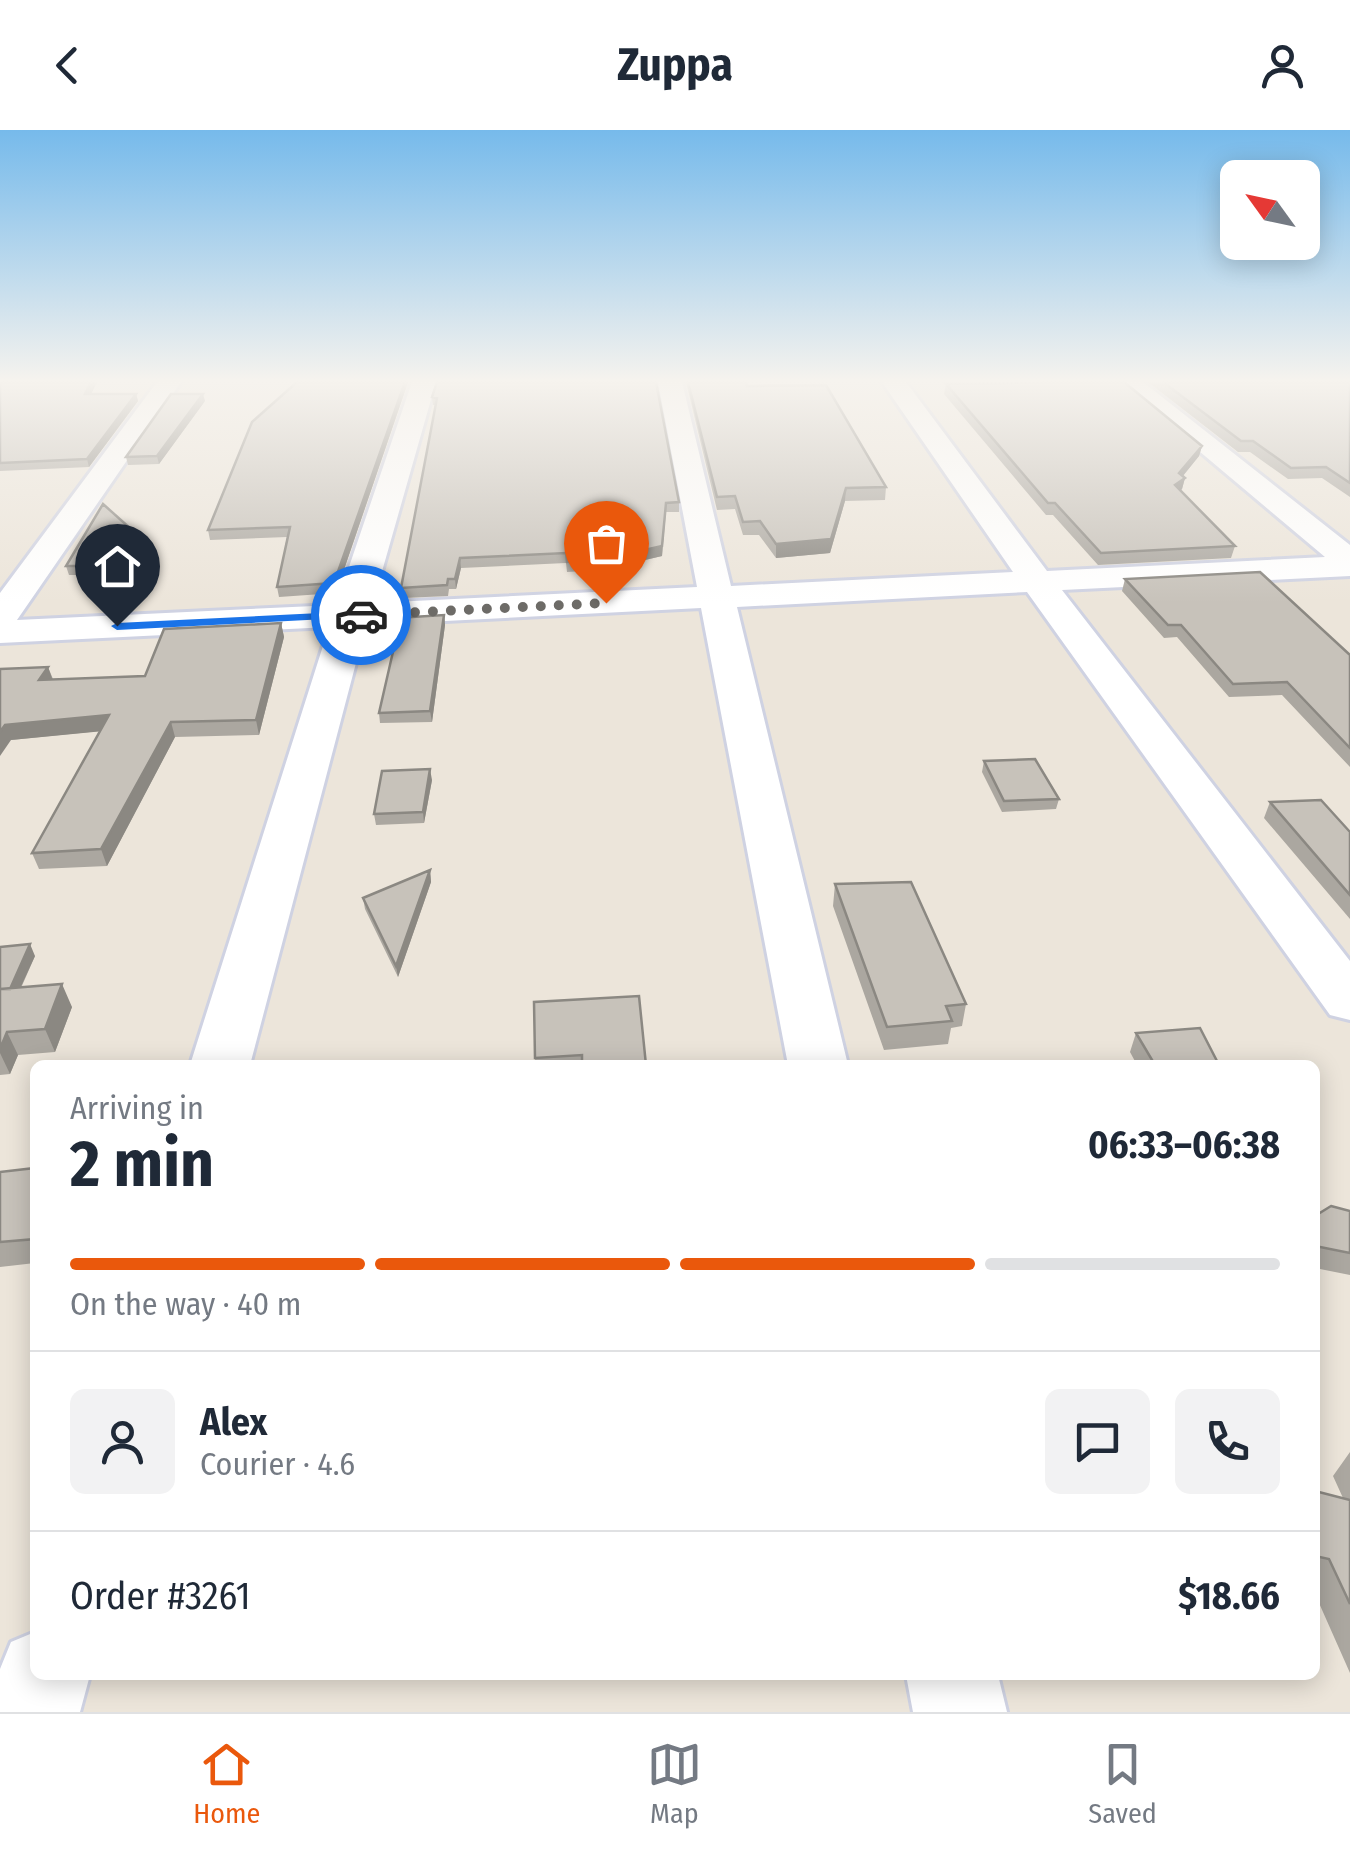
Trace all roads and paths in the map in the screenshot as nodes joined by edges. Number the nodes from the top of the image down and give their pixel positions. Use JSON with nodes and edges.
{"nodes":[{"id":1,"x":116,"y":456,"type":"edge"},
{"id":2,"x":401,"y":456,"type":"edge"},
{"id":3,"x":685,"y":456,"type":"edge"},
{"id":4,"x":947,"y":456,"type":"edge"},
{"id":5,"x":1219,"y":456,"type":"edge"},
{"id":6,"x":1350,"y":564,"type":"edge"},
{"id":7,"x":1036,"y":580,"type":"junction"},
{"id":8,"x":715,"y":598,"type":"junction"},
{"id":9,"x":351,"y":615,"type":"junction"},
{"id":10,"x":0,"y":618,"type":"edge"},
{"id":11,"x":0,"y":632,"type":"edge"},
{"id":12,"x":1350,"y":1002,"type":"edge"},
{"id":13,"x":221,"y":1060,"type":"edge"},
{"id":14,"x":817,"y":1060,"type":"edge"},
{"id":15,"x":43,"y":1680,"type":"edge"},
{"id":16,"x":953,"y":1680,"type":"edge"},
{"id":17,"x":33,"y":1712,"type":"edge"},
{"id":18,"x":960,"y":1712,"type":"edge"}],
"edges":[{"from":1,"to":10,"type":"street"},
{"from":2,"to":9,"type":"street"},
{"from":3,"to":8,"type":"street"},
{"from":4,"to":7,"type":"street"},
{"from":5,"to":6,"type":"street"},
{"from":6,"to":7,"type":"street"},
{"from":7,"to":8,"type":"street"},
{"from":7,"to":12,"type":"street"},
{"from":8,"to":9,"type":"street"},
{"from":8,"to":14,"type":"street"},
{"from":9,"to":11,"type":"street"},
{"from":9,"to":13,"type":"street"},
{"from":15,"to":17,"type":"street"},
{"from":16,"to":18,"type":"street"}]}
